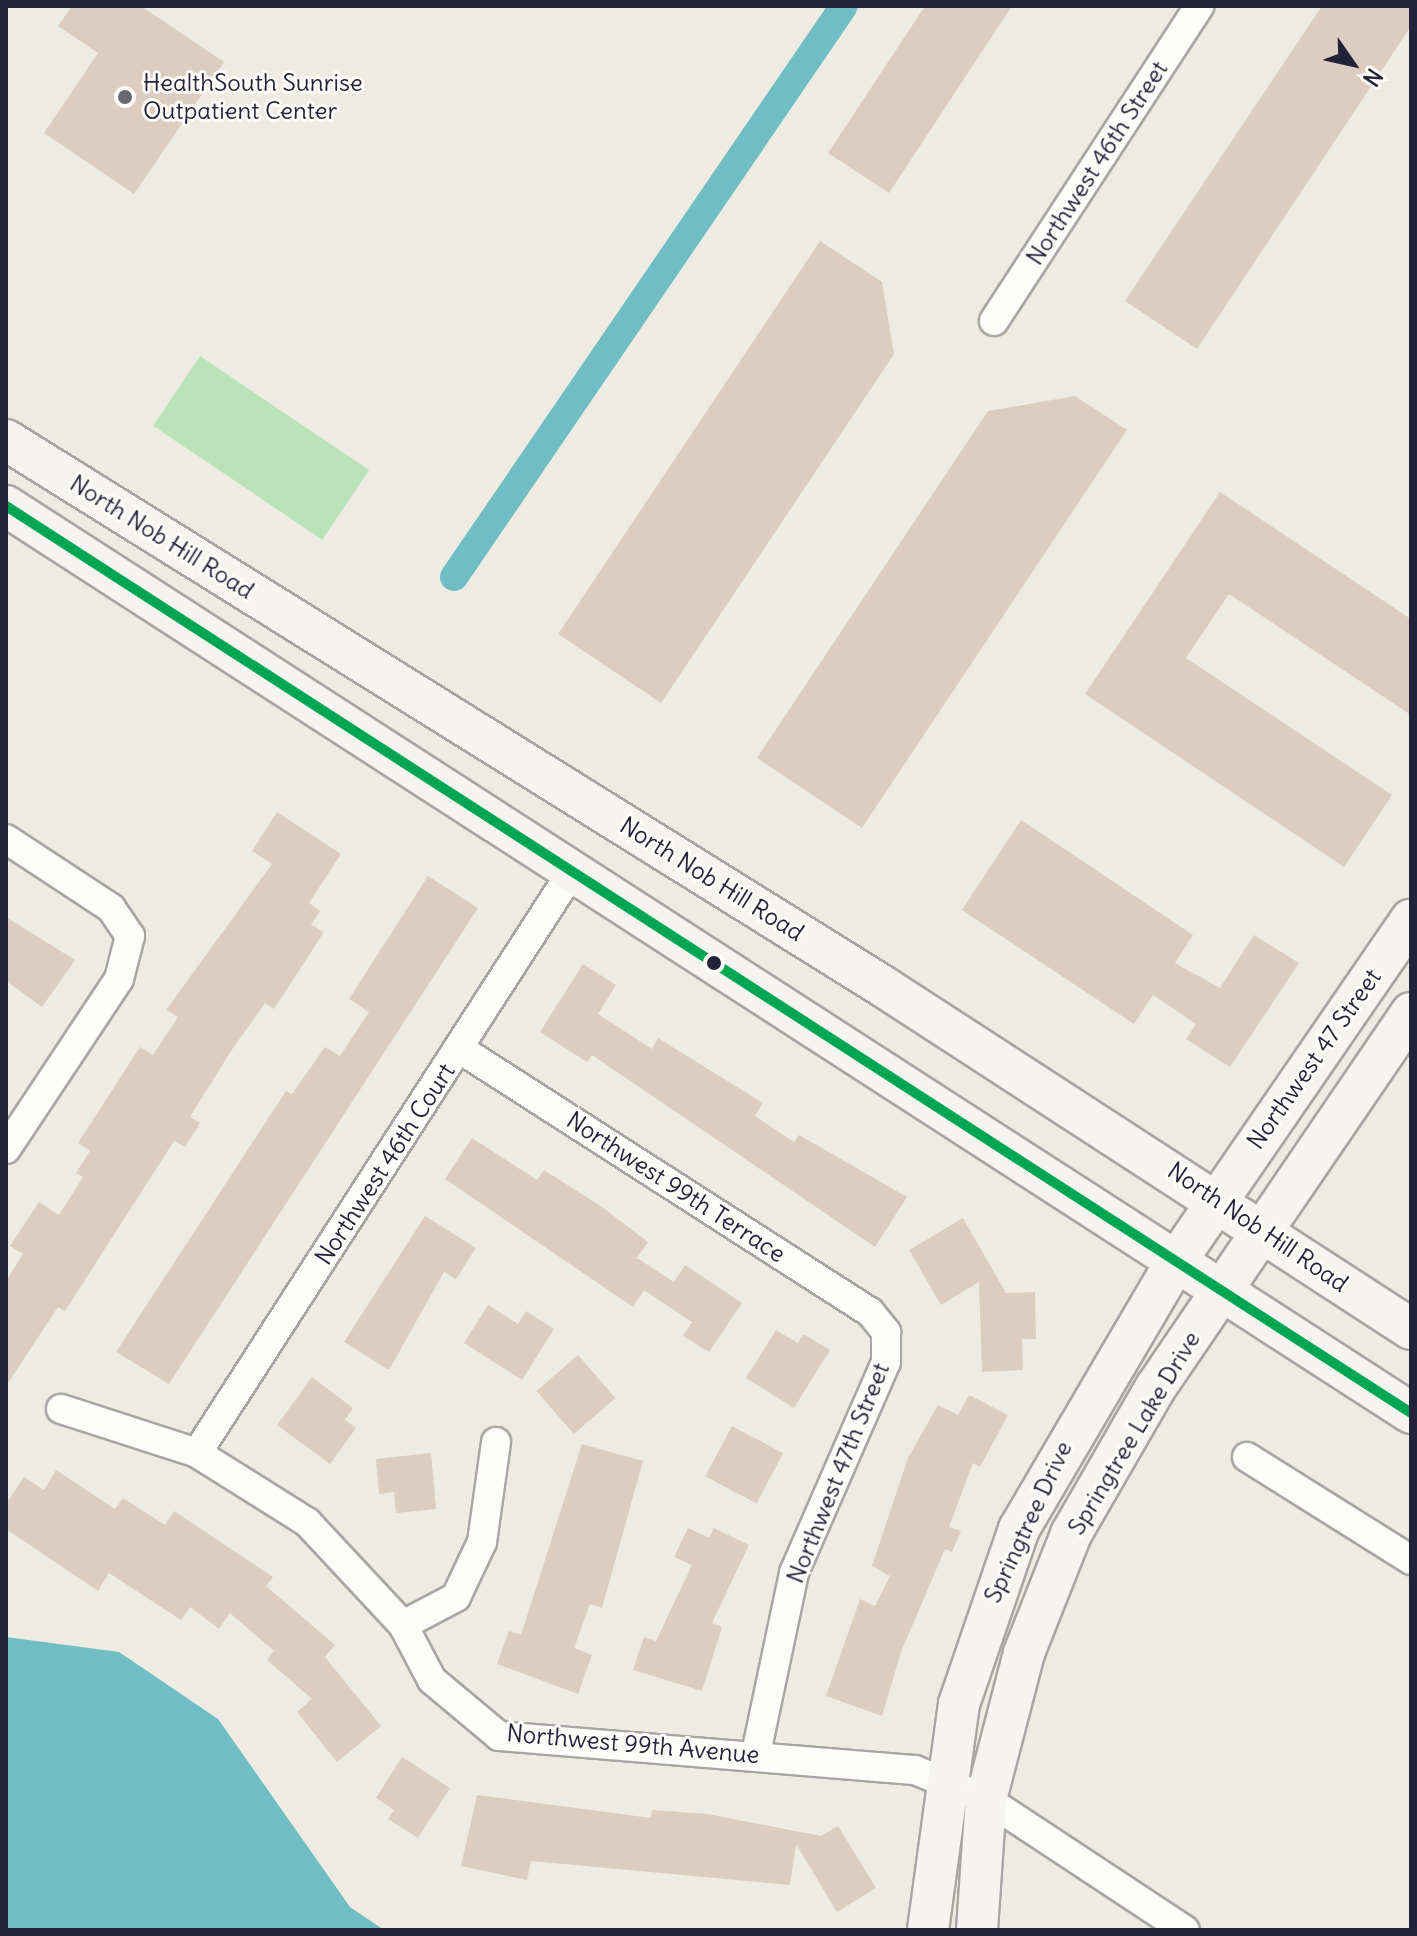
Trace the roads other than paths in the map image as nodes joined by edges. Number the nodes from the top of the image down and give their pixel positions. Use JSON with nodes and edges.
{"nodes":[{"id":1,"x":1199,"y":6,"type":"edge"},
{"id":2,"x":994,"y":321,"type":"dead end"},
{"id":3,"x":6,"y":440,"type":"edge"},
{"id":4,"x":6,"y":506,"type":"edge"},
{"id":5,"x":6,"y":839,"type":"edge"},
{"id":6,"x":571,"y":873,"type":"junction"},
{"id":7,"x":1411,"y":920,"type":"edge"},
{"id":8,"x":1411,"y":1013,"type":"edge"},
{"id":9,"x":460,"y":1049,"type":"junction"},
{"id":10,"x":6,"y":1149,"type":"edge"},
{"id":11,"x":1218,"y":1198,"type":"junction"},
{"id":12,"x":1265,"y":1231,"type":"junction"},
{"id":13,"x":1177,"y":1260,"type":"junction"},
{"id":14,"x":1223,"y":1292,"type":"junction"},
{"id":15,"x":1411,"y":1329,"type":"edge"},
{"id":16,"x":886,"y":1332,"type":"joint"},
{"id":17,"x":61,"y":1409,"type":"dead end"},
{"id":18,"x":1411,"y":1413,"type":"edge"},
{"id":19,"x":496,"y":1442,"type":"dead end"},
{"id":20,"x":197,"y":1453,"type":"junction"},
{"id":21,"x":1247,"y":1457,"type":"dead end"},
{"id":22,"x":1411,"y":1560,"type":"edge"},
{"id":23,"x":403,"y":1625,"type":"junction"},
{"id":24,"x":756,"y":1754,"type":"junction"},
{"id":25,"x":945,"y":1778,"type":"junction"},
{"id":26,"x":986,"y":1799,"type":"junction"},
{"id":27,"x":928,"y":1930,"type":"edge"},
{"id":28,"x":977,"y":1930,"type":"edge"},
{"id":29,"x":1185,"y":1930,"type":"edge"}],
"edges":[{"from":1,"to":2,"type":"street","name":"Northwest 46th Street"},
{"from":3,"to":11,"type":"main road","name":"North Nob Hill Road"},
{"from":4,"to":6,"type":"main road"},
{"from":5,"to":10,"type":"street"},
{"from":6,"to":9,"type":"street","name":"Northwest 46th Court"},
{"from":6,"to":13,"type":"main road"},
{"from":7,"to":11,"type":"main road","name":"Northwest 47 Street"},
{"from":8,"to":12,"type":"main road"},
{"from":9,"to":16,"type":"street","name":"Northwest 99th Terrace"},
{"from":9,"to":20,"type":"street","name":"Northwest 46th Court"},
{"from":11,"to":12,"type":"main road","name":"North Nob Hill Road"},
{"from":11,"to":13,"type":"main road","name":"Springtree Drive"},
{"from":12,"to":14,"type":"main road","name":"Springtree Lake Drive"},
{"from":12,"to":15,"type":"main road","name":"North Nob Hill Road"},
{"from":13,"to":14,"type":"main road"},
{"from":13,"to":25,"type":"main road","name":"Springtree Drive"},
{"from":14,"to":18,"type":"main road"},
{"from":14,"to":26,"type":"main road","name":"Springtree Lake Drive"},
{"from":16,"to":24,"type":"street","name":"Northwest 47th Street"},
{"from":17,"to":20,"type":"street","name":"Northwest 99th Avenue"},
{"from":19,"to":23,"type":"street"},
{"from":20,"to":23,"type":"street","name":"Northwest 99th Avenue"},
{"from":21,"to":22,"type":"street"},
{"from":23,"to":24,"type":"street","name":"Northwest 99th Avenue"},
{"from":24,"to":25,"type":"street","name":"Northwest 99th Avenue"},
{"from":25,"to":26,"type":"street","name":"Northwest 99th Avenue"},
{"from":25,"to":27,"type":"main road","name":"Springtree Drive"},
{"from":26,"to":28,"type":"main road","name":"Springtree Lake Drive"},
{"from":26,"to":29,"type":"street","name":"Northwest 99th Avenue"}]}
